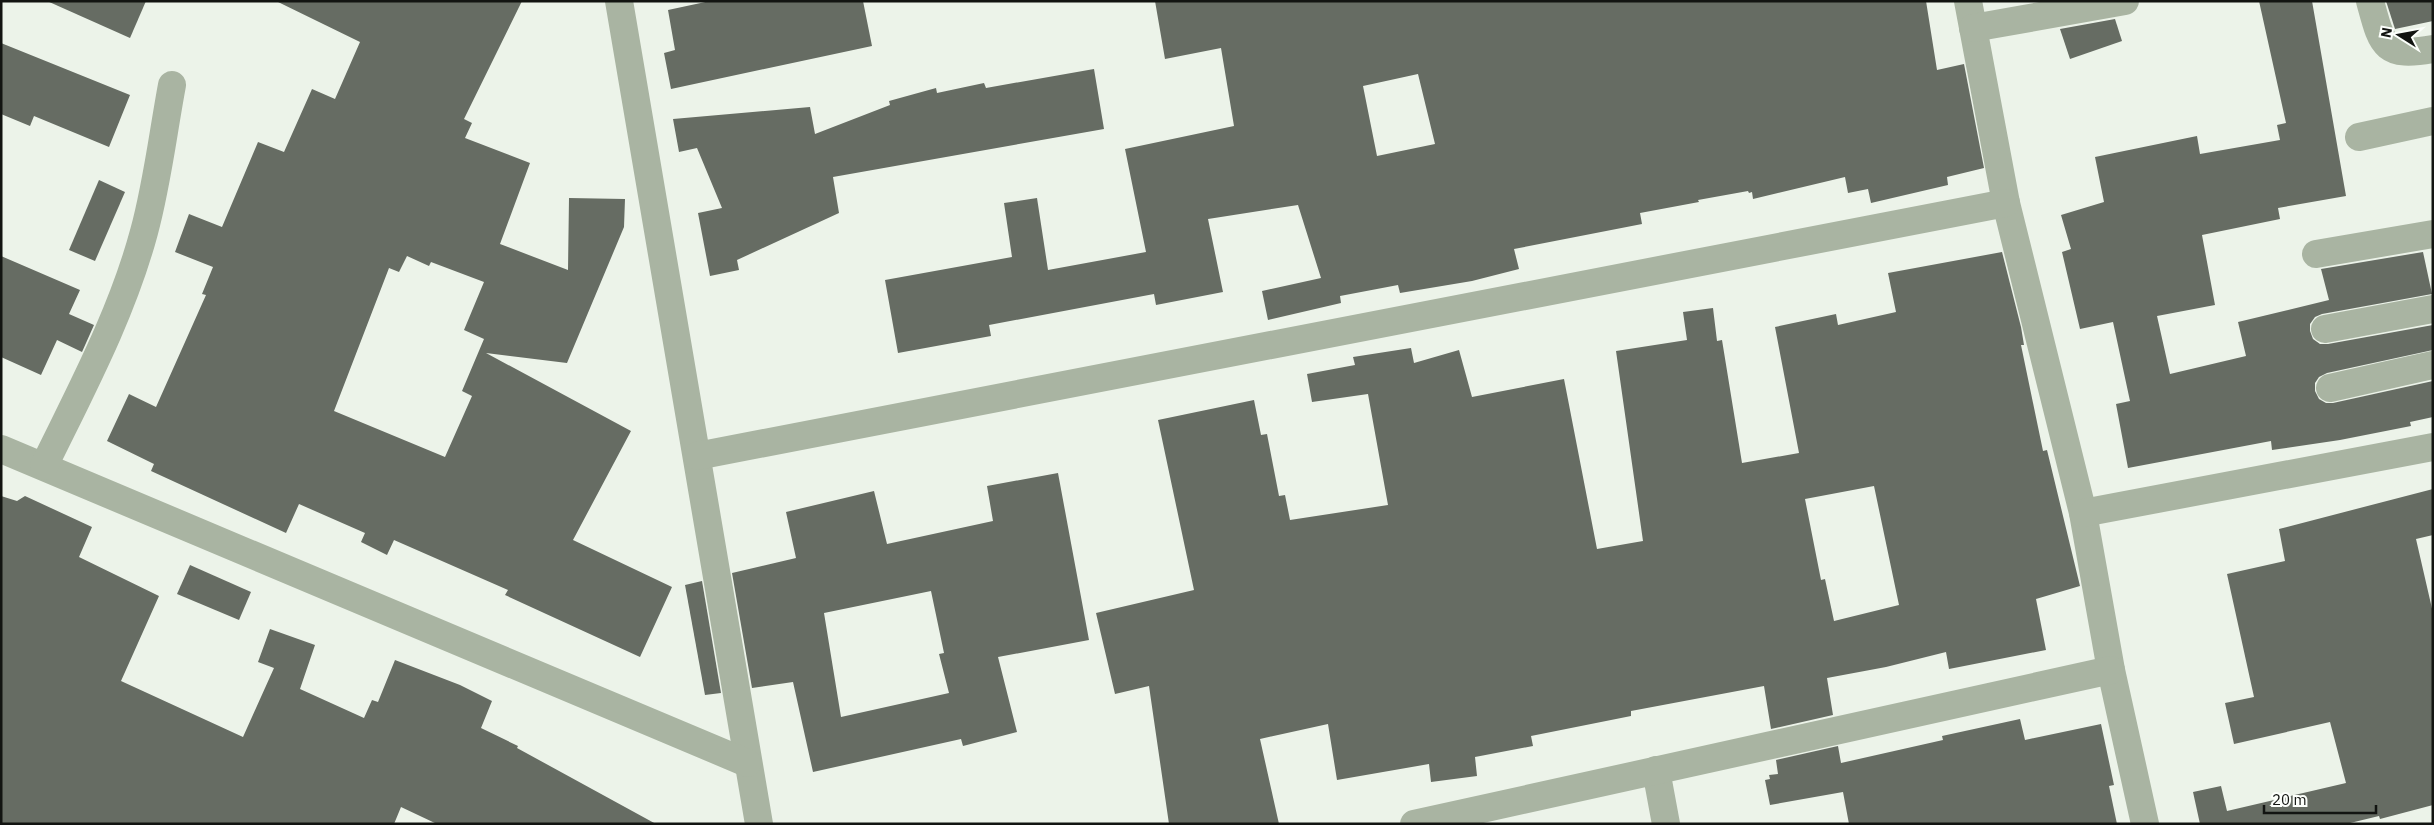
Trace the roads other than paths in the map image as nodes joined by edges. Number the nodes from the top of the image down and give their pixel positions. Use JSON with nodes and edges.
{"nodes":[{"id":1,"x":618,"y":1,"type":"edge"},
{"id":2,"x":1968,"y":1,"type":"edge"},
{"id":3,"x":2125,"y":1,"type":"edge"},
{"id":4,"x":2370,"y":1,"type":"edge"},
{"id":5,"x":1973,"y":28,"type":"junction"},
{"id":6,"x":2433,"y":49,"type":"edge"},
{"id":7,"x":172,"y":85,"type":"dead end"},
{"id":8,"x":2433,"y":122,"type":"edge"},
{"id":9,"x":2358,"y":137,"type":"dead end"},
{"id":10,"x":2006,"y":203,"type":"junction"},
{"id":11,"x":2433,"y":234,"type":"edge"},
{"id":12,"x":2316,"y":254,"type":"dead end"},
{"id":13,"x":2433,"y":309,"type":"edge"},
{"id":14,"x":2325,"y":329,"type":"dead end"},
{"id":15,"x":2433,"y":365,"type":"edge"},
{"id":16,"x":2330,"y":388,"type":"dead end"},
{"id":17,"x":2433,"y":447,"type":"edge"},
{"id":18,"x":1,"y":449,"type":"edge"},
{"id":19,"x":697,"y":456,"type":"junction"},
{"id":20,"x":44,"y":466,"type":"junction"},
{"id":21,"x":2083,"y":513,"type":"junction"},
{"id":22,"x":2111,"y":670,"type":"junction"},
{"id":23,"x":747,"y":763,"type":"junction"},
{"id":24,"x":1656,"y":770,"type":"junction"},
{"id":25,"x":759,"y":824,"type":"edge"},
{"id":26,"x":1414,"y":824,"type":"edge"},
{"id":27,"x":1666,"y":824,"type":"edge"},
{"id":28,"x":2145,"y":824,"type":"edge"}],
"edges":[{"from":1,"to":19,"type":"street"},
{"from":2,"to":5,"type":"street"},
{"from":3,"to":5,"type":"street"},
{"from":4,"to":6,"type":"street"},
{"from":5,"to":10,"type":"street"},
{"from":7,"to":20,"type":"street"},
{"from":8,"to":9,"type":"street"},
{"from":10,"to":19,"type":"street"},
{"from":10,"to":21,"type":"street"},
{"from":11,"to":12,"type":"street"},
{"from":13,"to":14,"type":"street"},
{"from":15,"to":16,"type":"street"},
{"from":17,"to":21,"type":"street"},
{"from":18,"to":20,"type":"street"},
{"from":19,"to":23,"type":"street"},
{"from":20,"to":23,"type":"street"},
{"from":21,"to":22,"type":"street"},
{"from":22,"to":24,"type":"street"},
{"from":22,"to":28,"type":"street"},
{"from":23,"to":25,"type":"street"},
{"from":24,"to":26,"type":"street"},
{"from":24,"to":27,"type":"street"}]}
